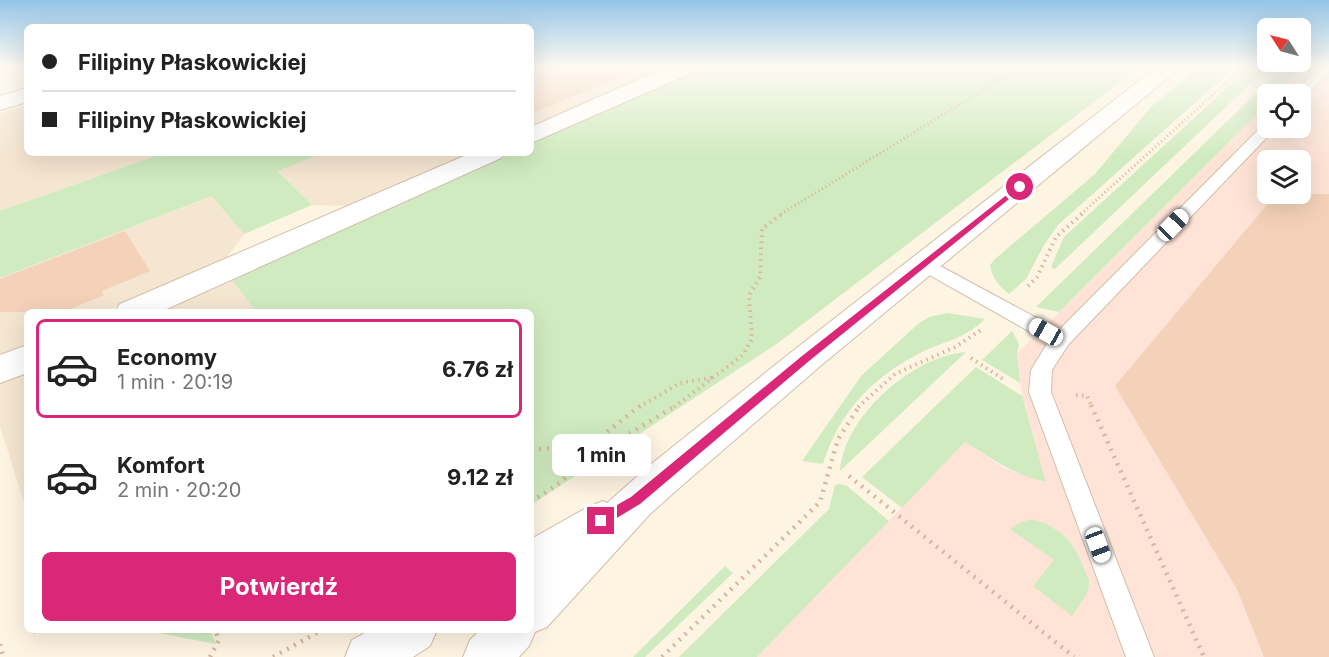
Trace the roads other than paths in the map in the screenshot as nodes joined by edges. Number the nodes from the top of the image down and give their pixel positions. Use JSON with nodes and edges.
{"nodes":[{"id":1,"x":21,"y":97,"type":"edge"},
{"id":2,"x":619,"y":97,"type":"edge"},
{"id":3,"x":1133,"y":97,"type":"edge"},
{"id":4,"x":0,"y":103,"type":"edge"},
{"id":5,"x":534,"y":135,"type":"edge"},
{"id":6,"x":1258,"y":138,"type":"edge"},
{"id":7,"x":485,"y":156,"type":"edge"},
{"id":8,"x":923,"y":264,"type":"junction"},
{"id":9,"x":138,"y":309,"type":"edge"},
{"id":10,"x":1061,"y":340,"type":"junction"},
{"id":11,"x":24,"y":359,"type":"edge"},
{"id":12,"x":0,"y":370,"type":"edge"},
{"id":13,"x":636,"y":501,"type":"junction"},
{"id":14,"x":534,"y":560,"type":"edge"},
{"id":15,"x":534,"y":608,"type":"edge"},
{"id":16,"x":409,"y":633,"type":"edge"},
{"id":17,"x":510,"y":633,"type":"edge"},
{"id":18,"x":369,"y":657,"type":"edge"},
{"id":19,"x":487,"y":657,"type":"edge"},
{"id":20,"x":1140,"y":657,"type":"edge"}],
"edges":[{"from":1,"to":4,"type":"main road"},
{"from":2,"to":5,"type":"main road"},
{"from":3,"to":8,"type":"main road"},
{"from":6,"to":10,"type":"lane"},
{"from":7,"to":9,"type":"main road"},
{"from":8,"to":10,"type":"lane"},
{"from":8,"to":13,"type":"main road"},
{"from":10,"to":20,"type":"lane"},
{"from":11,"to":12,"type":"main road"},
{"from":13,"to":14,"type":"main road"},
{"from":13,"to":15,"type":"main road"},
{"from":16,"to":18,"type":"main road"},
{"from":17,"to":19,"type":"main road"}]}
